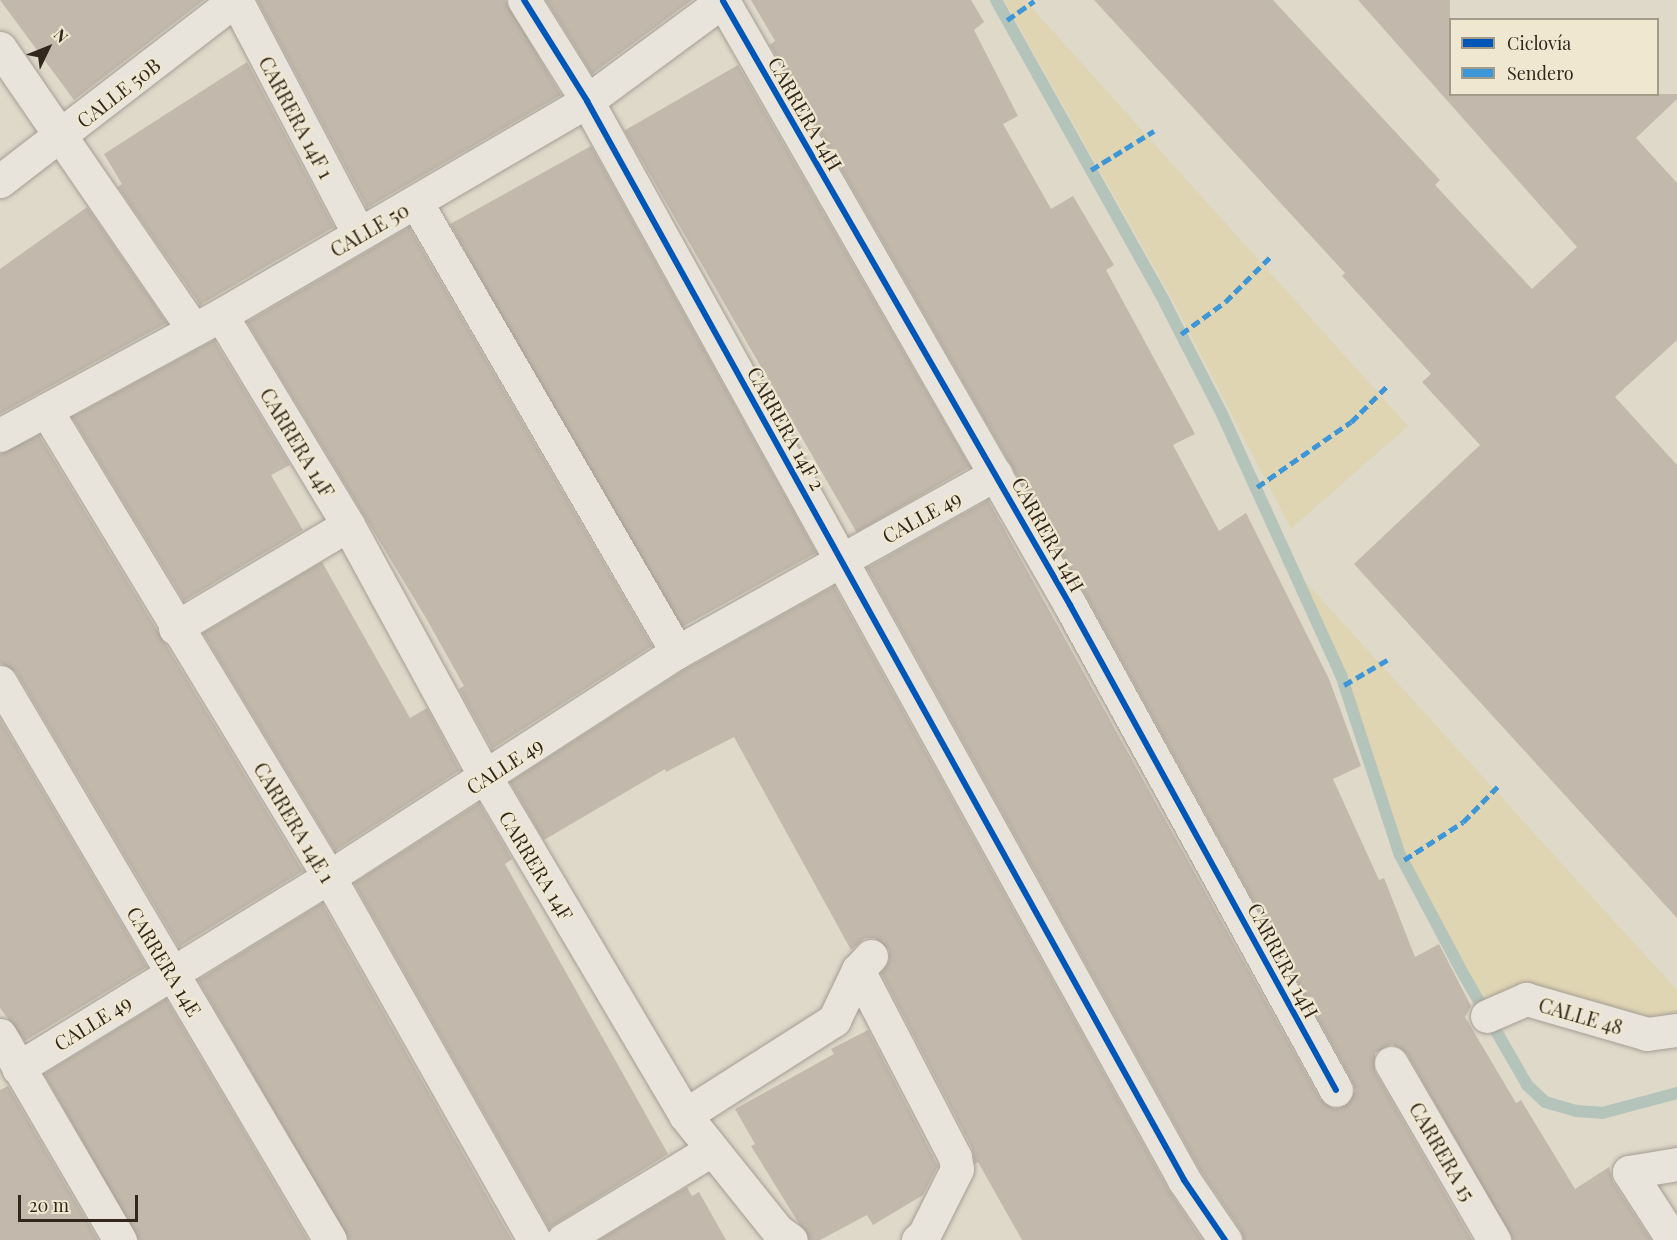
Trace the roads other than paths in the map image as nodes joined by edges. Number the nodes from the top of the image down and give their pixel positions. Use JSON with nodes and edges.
{"nodes":[{"id":1,"x":235,"y":0,"type":"edge"},
{"id":2,"x":524,"y":0,"type":"edge"},
{"id":3,"x":723,"y":0,"type":"edge"},
{"id":4,"x":0,"y":48,"type":"edge"},
{"id":5,"x":587,"y":101,"type":"junction"},
{"id":6,"x":62,"y":136,"type":"junction"},
{"id":7,"x":0,"y":181,"type":"edge"},
{"id":8,"x":416,"y":201,"type":"junction"},
{"id":9,"x":359,"y":234,"type":"junction"},
{"id":10,"x":206,"y":321,"type":"junction"},
{"id":11,"x":46,"y":410,"type":"junction"},
{"id":12,"x":0,"y":435,"type":"edge"},
{"id":13,"x":996,"y":474,"type":"junction"},
{"id":14,"x":348,"y":525,"type":"junction"},
{"id":15,"x":842,"y":561,"type":"junction"},
{"id":16,"x":175,"y":628,"type":"junction"},
{"id":17,"x":677,"y":652,"type":"junction"},
{"id":18,"x":0,"y":682,"type":"edge"},
{"id":19,"x":486,"y":778,"type":"junction"},
{"id":20,"x":329,"y":877,"type":"junction"},
{"id":21,"x":172,"y":972,"type":"junction"},
{"id":22,"x":1487,"y":1016,"type":"dead end"},
{"id":23,"x":1677,"y":1030,"type":"edge"},
{"id":24,"x":0,"y":1035,"type":"edge"},
{"id":25,"x":1391,"y":1063,"type":"dead end"},
{"id":26,"x":18,"y":1068,"type":"junction"},
{"id":27,"x":1336,"y":1090,"type":"dead end"},
{"id":28,"x":685,"y":1115,"type":"junction"},
{"id":29,"x":711,"y":1150,"type":"junction"},
{"id":30,"x":1677,"y":1164,"type":"edge"},
{"id":31,"x":923,"y":1238,"type":"edge"},
{"id":32,"x":120,"y":1240,"type":"edge"},
{"id":33,"x":330,"y":1240,"type":"edge"},
{"id":34,"x":534,"y":1240,"type":"edge"},
{"id":35,"x":563,"y":1240,"type":"edge"},
{"id":36,"x":791,"y":1240,"type":"edge"},
{"id":37,"x":1225,"y":1240,"type":"edge"},
{"id":38,"x":1494,"y":1240,"type":"edge"},
{"id":39,"x":1673,"y":1240,"type":"edge"}],
"edges":[{"from":1,"to":6,"type":"street","name":"CALLE 50B"},
{"from":1,"to":9,"type":"street","name":"CARRERA 14F 1"},
{"from":2,"to":5,"type":"street","name":"CARRERA 14F 2"},
{"from":3,"to":5,"type":"street","name":"CALLE 50"},
{"from":3,"to":13,"type":"street","name":"CARRERA 14H"},
{"from":4,"to":6,"type":"street","name":"CARRERA 14F"},
{"from":5,"to":8,"type":"street","name":"CALLE 50"},
{"from":5,"to":15,"type":"street","name":"CARRERA 14F 2"},
{"from":6,"to":7,"type":"street","name":"CALLE 50B"},
{"from":6,"to":10,"type":"street","name":"CARRERA 14F"},
{"from":8,"to":9,"type":"street","name":"CALLE 50"},
{"from":8,"to":17,"type":"street"},
{"from":9,"to":10,"type":"street","name":"CALLE 50"},
{"from":10,"to":11,"type":"street","name":"CALLE 50"},
{"from":10,"to":14,"type":"street","name":"CARRERA 14F"},
{"from":11,"to":12,"type":"street","name":"CALLE 50"},
{"from":11,"to":16,"type":"street","name":"CARRERA 14E 1"},
{"from":13,"to":15,"type":"street","name":"CALLE 49"},
{"from":13,"to":27,"type":"street","name":"CARRERA 14H"},
{"from":14,"to":16,"type":"street"},
{"from":14,"to":19,"type":"street","name":"CARRERA 14F"},
{"from":15,"to":17,"type":"street","name":"CALLE 49"},
{"from":15,"to":37,"type":"street","name":"CARRERA 14F 2"},
{"from":16,"to":20,"type":"street","name":"CARRERA 14E 1"},
{"from":17,"to":19,"type":"street","name":"CALLE 49"},
{"from":18,"to":21,"type":"street","name":"CARRERA 14E"},
{"from":19,"to":20,"type":"street","name":"CALLE 49"},
{"from":19,"to":28,"type":"street","name":"CARRERA 14F"},
{"from":20,"to":21,"type":"street","name":"CALLE 49"},
{"from":20,"to":34,"type":"street","name":"CARRERA 14E 1"},
{"from":21,"to":26,"type":"street","name":"CALLE 49"},
{"from":21,"to":33,"type":"street","name":"CARRERA 14E"},
{"from":22,"to":23,"type":"street","name":"CALLE 48"},
{"from":24,"to":26,"type":"street"},
{"from":25,"to":38,"type":"street","name":"CARRERA 15"},
{"from":26,"to":32,"type":"street"},
{"from":28,"to":29,"type":"street","name":"CARRERA 14F"},
{"from":28,"to":31,"type":"street"},
{"from":29,"to":35,"type":"street"},
{"from":29,"to":36,"type":"street","name":"CARRERA 14F"},
{"from":30,"to":39,"type":"street"}]}
